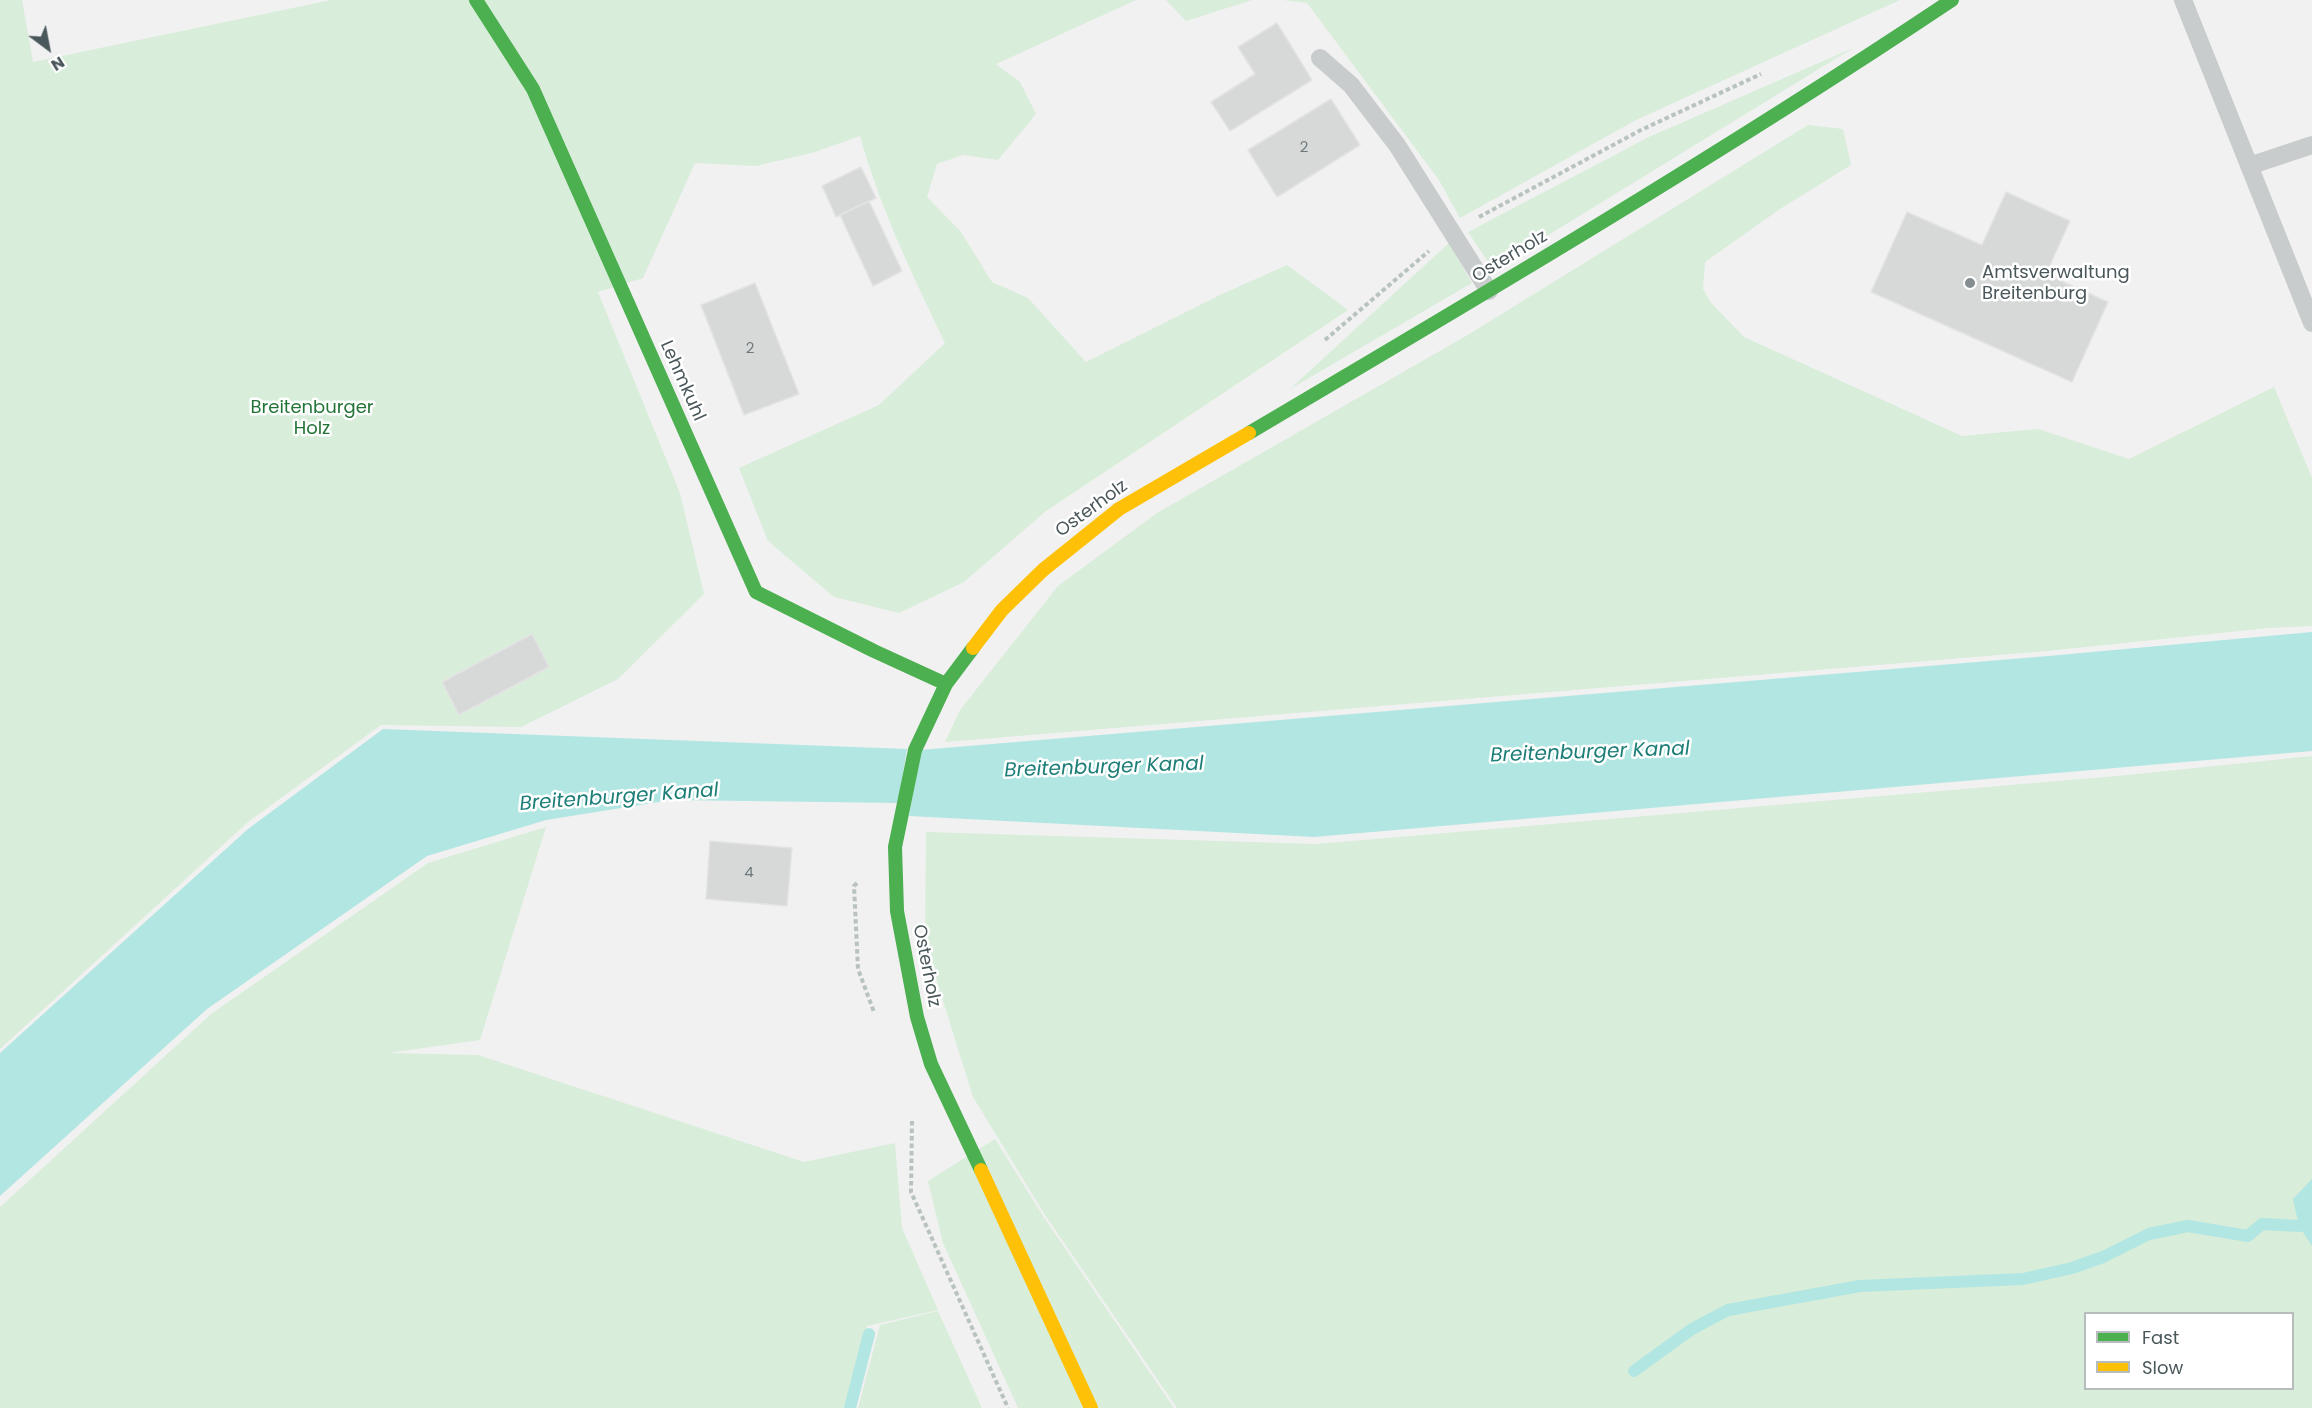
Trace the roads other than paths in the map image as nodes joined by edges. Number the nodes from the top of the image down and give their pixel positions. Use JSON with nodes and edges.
{"nodes":[{"id":1,"x":476,"y":0,"type":"edge"},
{"id":2,"x":1952,"y":0,"type":"edge"},
{"id":3,"x":2183,"y":0,"type":"edge"},
{"id":4,"x":1320,"y":58,"type":"dead end"},
{"id":5,"x":2312,"y":145,"type":"edge"},
{"id":6,"x":2249,"y":166,"type":"junction"},
{"id":7,"x":1489,"y":291,"type":"junction"},
{"id":8,"x":2312,"y":323,"type":"edge"},
{"id":9,"x":946,"y":684,"type":"junction"},
{"id":10,"x":1091,"y":1408,"type":"edge"}],
"edges":[{"from":1,"to":9,"type":"street","name":"Lehmkuhl"},
{"from":2,"to":7,"type":"street","name":"Osterholz"},
{"from":3,"to":6,"type":"lane"},
{"from":4,"to":7,"type":"lane"},
{"from":5,"to":6,"type":"lane"},
{"from":6,"to":8,"type":"lane"},
{"from":7,"to":9,"type":"street","name":"Osterholz"},
{"from":9,"to":10,"type":"street","name":"Osterholz"}]}
